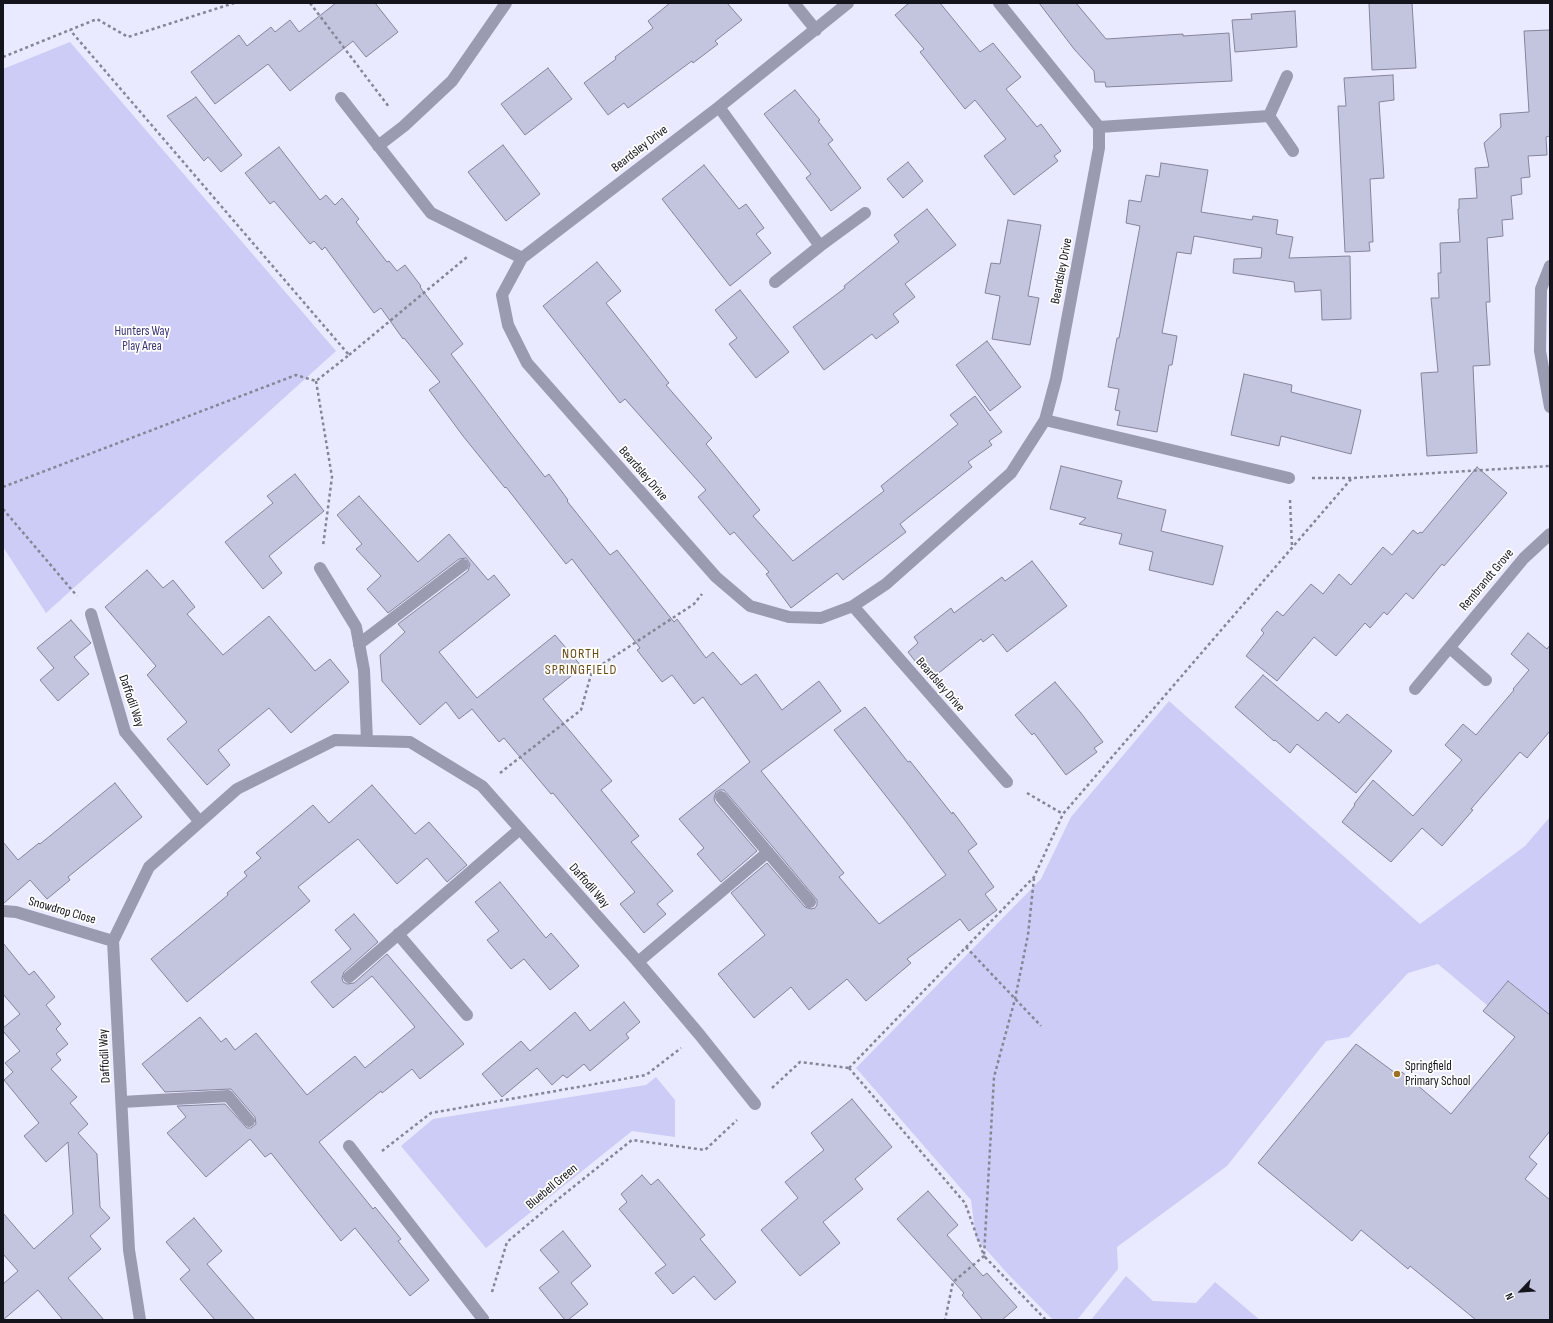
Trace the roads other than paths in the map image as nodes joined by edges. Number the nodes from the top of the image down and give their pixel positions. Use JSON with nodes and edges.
{"nodes":[{"id":1,"x":506,"y":3,"type":"edge"},
{"id":2,"x":794,"y":3,"type":"edge"},
{"id":3,"x":848,"y":3,"type":"edge"},
{"id":4,"x":998,"y":3,"type":"edge"},
{"id":5,"x":816,"y":30,"type":"junction"},
{"id":6,"x":1287,"y":76,"type":"dead end"},
{"id":7,"x":341,"y":98,"type":"dead end"},
{"id":8,"x":719,"y":107,"type":"junction"},
{"id":9,"x":1269,"y":116,"type":"junction"},
{"id":10,"x":1099,"y":127,"type":"junction"},
{"id":11,"x":378,"y":146,"type":"junction"},
{"id":12,"x":1293,"y":151,"type":"dead end"},
{"id":13,"x":865,"y":213,"type":"dead end"},
{"id":14,"x":820,"y":246,"type":"junction"},
{"id":15,"x":522,"y":258,"type":"junction"},
{"id":16,"x":1550,"y":266,"type":"edge"},
{"id":17,"x":775,"y":282,"type":"dead end"},
{"id":18,"x":1550,"y":407,"type":"edge"},
{"id":19,"x":1045,"y":420,"type":"junction"},
{"id":20,"x":1289,"y":478,"type":"dead end"},
{"id":21,"x":1550,"y":534,"type":"edge"},
{"id":22,"x":463,"y":564,"type":"dead end"},
{"id":23,"x":320,"y":568,"type":"road end"},
{"id":24,"x":853,"y":606,"type":"junction"},
{"id":25,"x":92,"y":614,"type":"road end"},
{"id":26,"x":359,"y":644,"type":"junction"},
{"id":27,"x":1450,"y":648,"type":"junction"},
{"id":28,"x":1486,"y":680,"type":"dead end"},
{"id":29,"x":1415,"y":690,"type":"dead end"},
{"id":30,"x":367,"y":741,"type":"junction"},
{"id":31,"x":1007,"y":782,"type":"road end"},
{"id":32,"x":721,"y":797,"type":"dead end"},
{"id":33,"x":200,"y":822,"type":"junction"},
{"id":34,"x":520,"y":829,"type":"junction"},
{"id":35,"x":768,"y":852,"type":"junction"},
{"id":36,"x":810,"y":902,"type":"dead end"},
{"id":37,"x":3,"y":911,"type":"edge"},
{"id":38,"x":398,"y":934,"type":"junction"},
{"id":39,"x":113,"y":941,"type":"junction"},
{"id":40,"x":638,"y":962,"type":"junction"},
{"id":41,"x":349,"y":977,"type":"dead end"},
{"id":42,"x":467,"y":1015,"type":"dead end"},
{"id":43,"x":122,"y":1102,"type":"junction"},
{"id":44,"x":755,"y":1104,"type":"road end"},
{"id":45,"x":249,"y":1121,"type":"dead end"},
{"id":46,"x":350,"y":1146,"type":"dead end"},
{"id":47,"x":140,"y":1320,"type":"edge"},
{"id":48,"x":483,"y":1320,"type":"edge"}],
"edges":[{"from":1,"to":11,"type":"street"},
{"from":2,"to":5,"type":"street"},
{"from":3,"to":5,"type":"street","name":"Beardsley Drive"},
{"from":4,"to":10,"type":"street"},
{"from":5,"to":8,"type":"street","name":"Beardsley Drive"},
{"from":6,"to":9,"type":"street"},
{"from":7,"to":11,"type":"street"},
{"from":8,"to":14,"type":"street"},
{"from":8,"to":15,"type":"street","name":"Beardsley Drive"},
{"from":9,"to":10,"type":"street"},
{"from":9,"to":12,"type":"street"},
{"from":10,"to":19,"type":"street","name":"Beardsley Drive"},
{"from":11,"to":15,"type":"street"},
{"from":13,"to":14,"type":"street"},
{"from":14,"to":17,"type":"street"},
{"from":15,"to":24,"type":"street","name":"Beardsley Drive"},
{"from":16,"to":18,"type":"street"},
{"from":19,"to":20,"type":"street"},
{"from":19,"to":24,"type":"street","name":"Beardsley Drive"},
{"from":21,"to":27,"type":"street","name":"Rembrandt Grove"},
{"from":22,"to":26,"type":"street"},
{"from":23,"to":26,"type":"street"},
{"from":24,"to":31,"type":"street","name":"Beardsley Drive"},
{"from":25,"to":33,"type":"street","name":"Daffodil Way"},
{"from":26,"to":30,"type":"street"},
{"from":27,"to":28,"type":"street"},
{"from":27,"to":29,"type":"street","name":"Rembrandt Grove"},
{"from":30,"to":33,"type":"street","name":"Daffodil Way"},
{"from":30,"to":34,"type":"street","name":"Daffodil Way"},
{"from":32,"to":35,"type":"street"},
{"from":33,"to":39,"type":"street","name":"Daffodil Way"},
{"from":34,"to":38,"type":"street"},
{"from":34,"to":40,"type":"street","name":"Daffodil Way"},
{"from":35,"to":36,"type":"street"},
{"from":35,"to":40,"type":"street"},
{"from":37,"to":39,"type":"street","name":"Snowdrop Close"},
{"from":38,"to":41,"type":"street"},
{"from":38,"to":42,"type":"street"},
{"from":39,"to":43,"type":"street","name":"Daffodil Way"},
{"from":40,"to":44,"type":"street","name":"Daffodil Way"},
{"from":43,"to":45,"type":"street"},
{"from":43,"to":47,"type":"street","name":"Daffodil Way"},
{"from":46,"to":48,"type":"street"}]}
